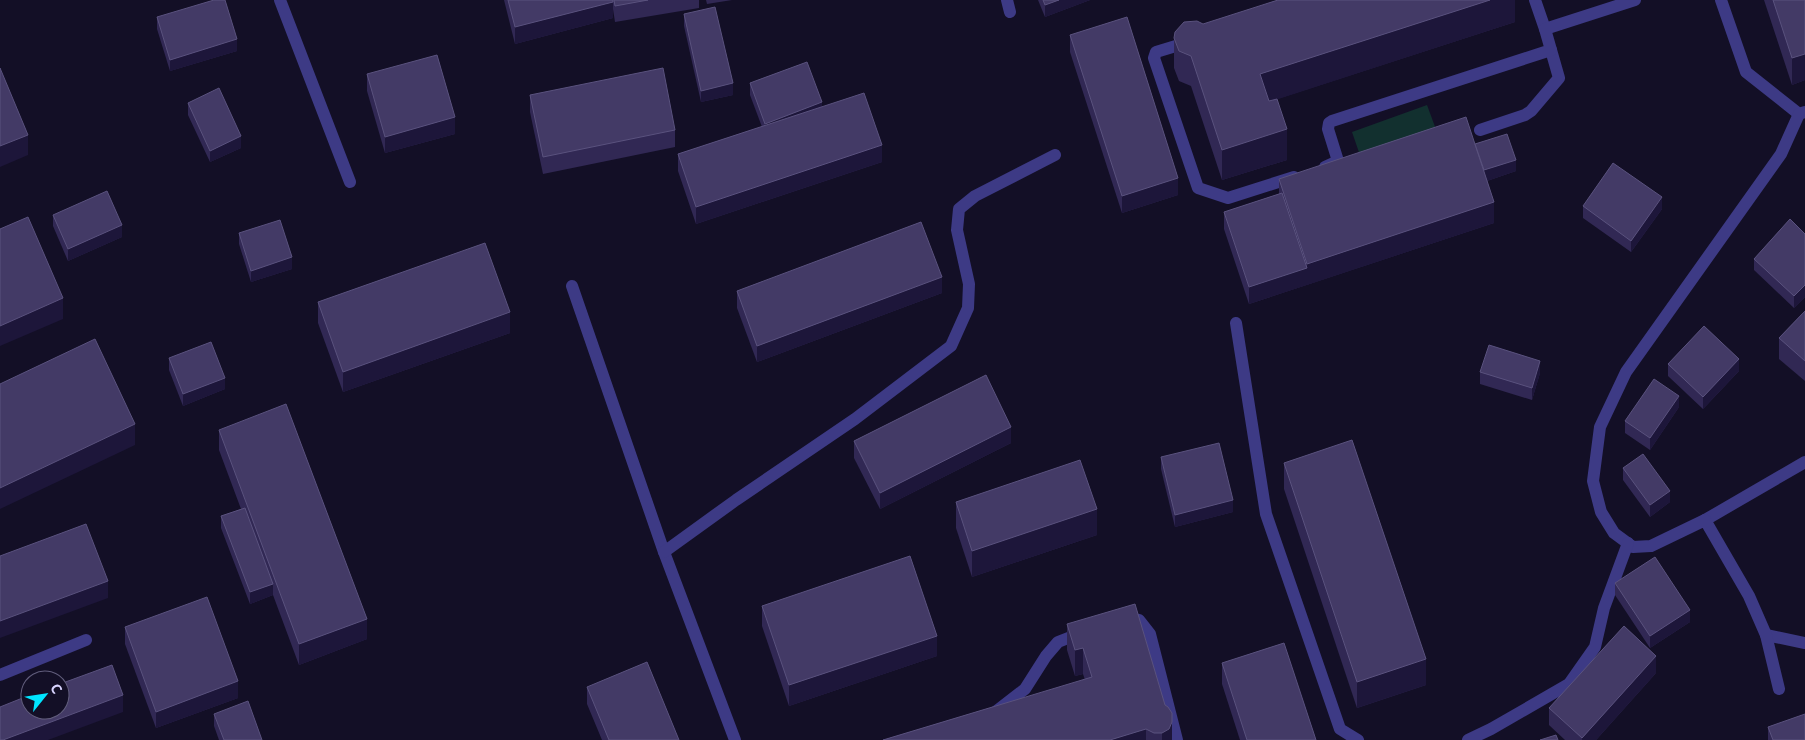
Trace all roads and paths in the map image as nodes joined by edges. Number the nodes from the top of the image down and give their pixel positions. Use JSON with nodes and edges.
{"nodes":[{"id":1,"x":280,"y":0,"type":"edge"},
{"id":2,"x":1535,"y":0,"type":"edge"},
{"id":3,"x":1635,"y":0,"type":"edge"},
{"id":4,"x":1722,"y":0,"type":"edge"},
{"id":5,"x":1545,"y":29,"type":"junction"},
{"id":6,"x":1204,"y":37,"type":"edge"},
{"id":7,"x":1551,"y":50,"type":"junction"},
{"id":8,"x":1802,"y":113,"type":"edge"},
{"id":9,"x":1480,"y":130,"type":"dead end"},
{"id":10,"x":1054,"y":155,"type":"dead end"},
{"id":11,"x":350,"y":182,"type":"dead end"},
{"id":12,"x":572,"y":286,"type":"dead end"},
{"id":13,"x":1236,"y":323,"type":"dead end"},
{"id":14,"x":1805,"y":462,"type":"edge"},
{"id":15,"x":1705,"y":520,"type":"junction"},
{"id":16,"x":1628,"y":543,"type":"junction"},
{"id":17,"x":664,"y":552,"type":"junction"},
{"id":18,"x":1115,"y":621,"type":"edge"},
{"id":19,"x":1090,"y":629,"type":"edge"},
{"id":20,"x":1766,"y":635,"type":"junction"},
{"id":21,"x":86,"y":640,"type":"dead end"},
{"id":22,"x":1805,"y":643,"type":"edge"},
{"id":23,"x":0,"y":675,"type":"edge"},
{"id":24,"x":1779,"y":689,"type":"dead end"},
{"id":25,"x":983,"y":717,"type":"edge"},
{"id":26,"x":735,"y":740,"type":"edge"},
{"id":27,"x":1177,"y":740,"type":"edge"},
{"id":28,"x":1358,"y":740,"type":"edge"},
{"id":29,"x":1468,"y":740,"type":"edge"}],
"edges":[{"from":1,"to":11,"type":"street"},
{"from":2,"to":5,"type":"street"},
{"from":3,"to":5,"type":"street"},
{"from":4,"to":8,"type":"street"},
{"from":5,"to":7,"type":"street"},
{"from":6,"to":7,"type":"street"},
{"from":7,"to":9,"type":"street"},
{"from":8,"to":16,"type":"street"},
{"from":10,"to":17,"type":"street"},
{"from":12,"to":17,"type":"street"},
{"from":13,"to":28,"type":"street"},
{"from":14,"to":15,"type":"street"},
{"from":15,"to":16,"type":"street"},
{"from":15,"to":20,"type":"street"},
{"from":16,"to":29,"type":"street"},
{"from":17,"to":26,"type":"street"},
{"from":18,"to":27,"type":"street"},
{"from":19,"to":25,"type":"street"},
{"from":20,"to":22,"type":"street"},
{"from":20,"to":24,"type":"street"},
{"from":21,"to":23,"type":"street"}]}
